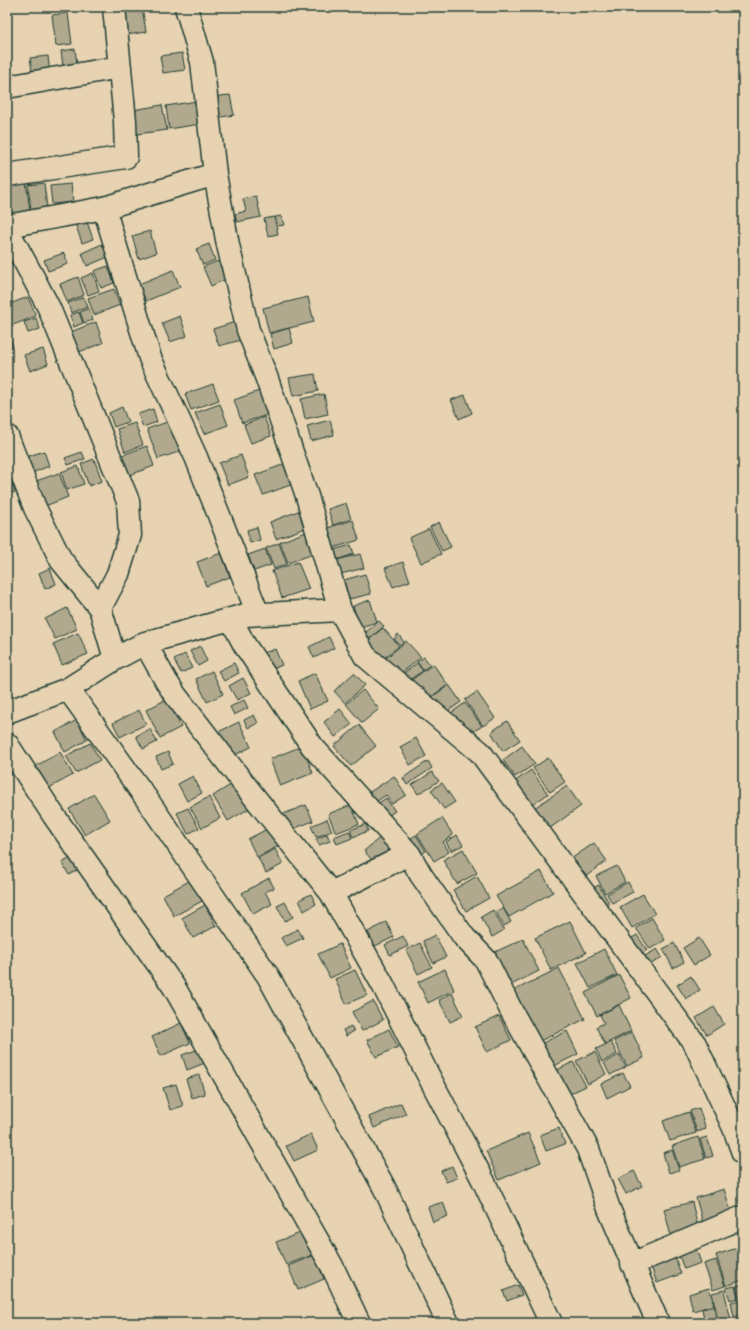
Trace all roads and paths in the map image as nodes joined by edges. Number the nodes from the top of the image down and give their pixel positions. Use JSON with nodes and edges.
{"nodes":[{"id":1,"x":114,"y":7,"type":"edge"},
{"id":2,"x":186,"y":7,"type":"edge"},
{"id":3,"x":120,"y":68,"type":"junction"},
{"id":4,"x":7,"y":87,"type":"edge"},
{"id":5,"x":215,"y":174,"type":"junction"},
{"id":6,"x":7,"y":175,"type":"edge"},
{"id":7,"x":104,"y":208,"type":"junction"},
{"id":8,"x":7,"y":228,"type":"edge"},
{"id":9,"x":7,"y":436,"type":"edge"},
{"id":10,"x":100,"y":608,"type":"junction"},
{"id":11,"x":340,"y":610,"type":"junction"},
{"id":12,"x":258,"y":614,"type":"junction"},
{"id":13,"x":231,"y":619,"type":"junction"},
{"id":14,"x":145,"y":643,"type":"junction"},
{"id":15,"x":115,"y":659,"type":"junction"},
{"id":16,"x":68,"y":690,"type":"junction"},
{"id":17,"x":7,"y":712,"type":"edge"},
{"id":18,"x":7,"y":744,"type":"edge"},
{"id":19,"x":409,"y":854,"type":"junction"},
{"id":20,"x":331,"y":893,"type":"junction"},
{"id":21,"x":743,"y":1153,"type":"edge"},
{"id":22,"x":743,"y":1217,"type":"edge"},
{"id":23,"x":632,"y":1264,"type":"junction"},
{"id":24,"x":359,"y":1323,"type":"edge"},
{"id":25,"x":448,"y":1323,"type":"edge"},
{"id":26,"x":551,"y":1323,"type":"edge"},
{"id":27,"x":658,"y":1323,"type":"edge"}],
"edges":[{"from":1,"to":3,"type":"street"},
{"from":2,"to":5,"type":"street"},
{"from":3,"to":4,"type":"street"},
{"from":3,"to":6,"type":"street"},
{"from":5,"to":7,"type":"street"},
{"from":5,"to":11,"type":"street"},
{"from":7,"to":8,"type":"street"},
{"from":7,"to":12,"type":"street"},
{"from":8,"to":10,"type":"street"},
{"from":9,"to":10,"type":"street"},
{"from":10,"to":15,"type":"street"},
{"from":11,"to":12,"type":"street"},
{"from":11,"to":21,"type":"street"},
{"from":12,"to":13,"type":"street"},
{"from":13,"to":14,"type":"street"},
{"from":13,"to":19,"type":"street"},
{"from":14,"to":15,"type":"street"},
{"from":14,"to":20,"type":"street"},
{"from":15,"to":16,"type":"street"},
{"from":16,"to":17,"type":"street"},
{"from":16,"to":25,"type":"street"},
{"from":18,"to":24,"type":"street"},
{"from":19,"to":20,"type":"street"},
{"from":19,"to":23,"type":"street"},
{"from":20,"to":26,"type":"street"},
{"from":22,"to":23,"type":"street"},
{"from":23,"to":27,"type":"street"}]}
